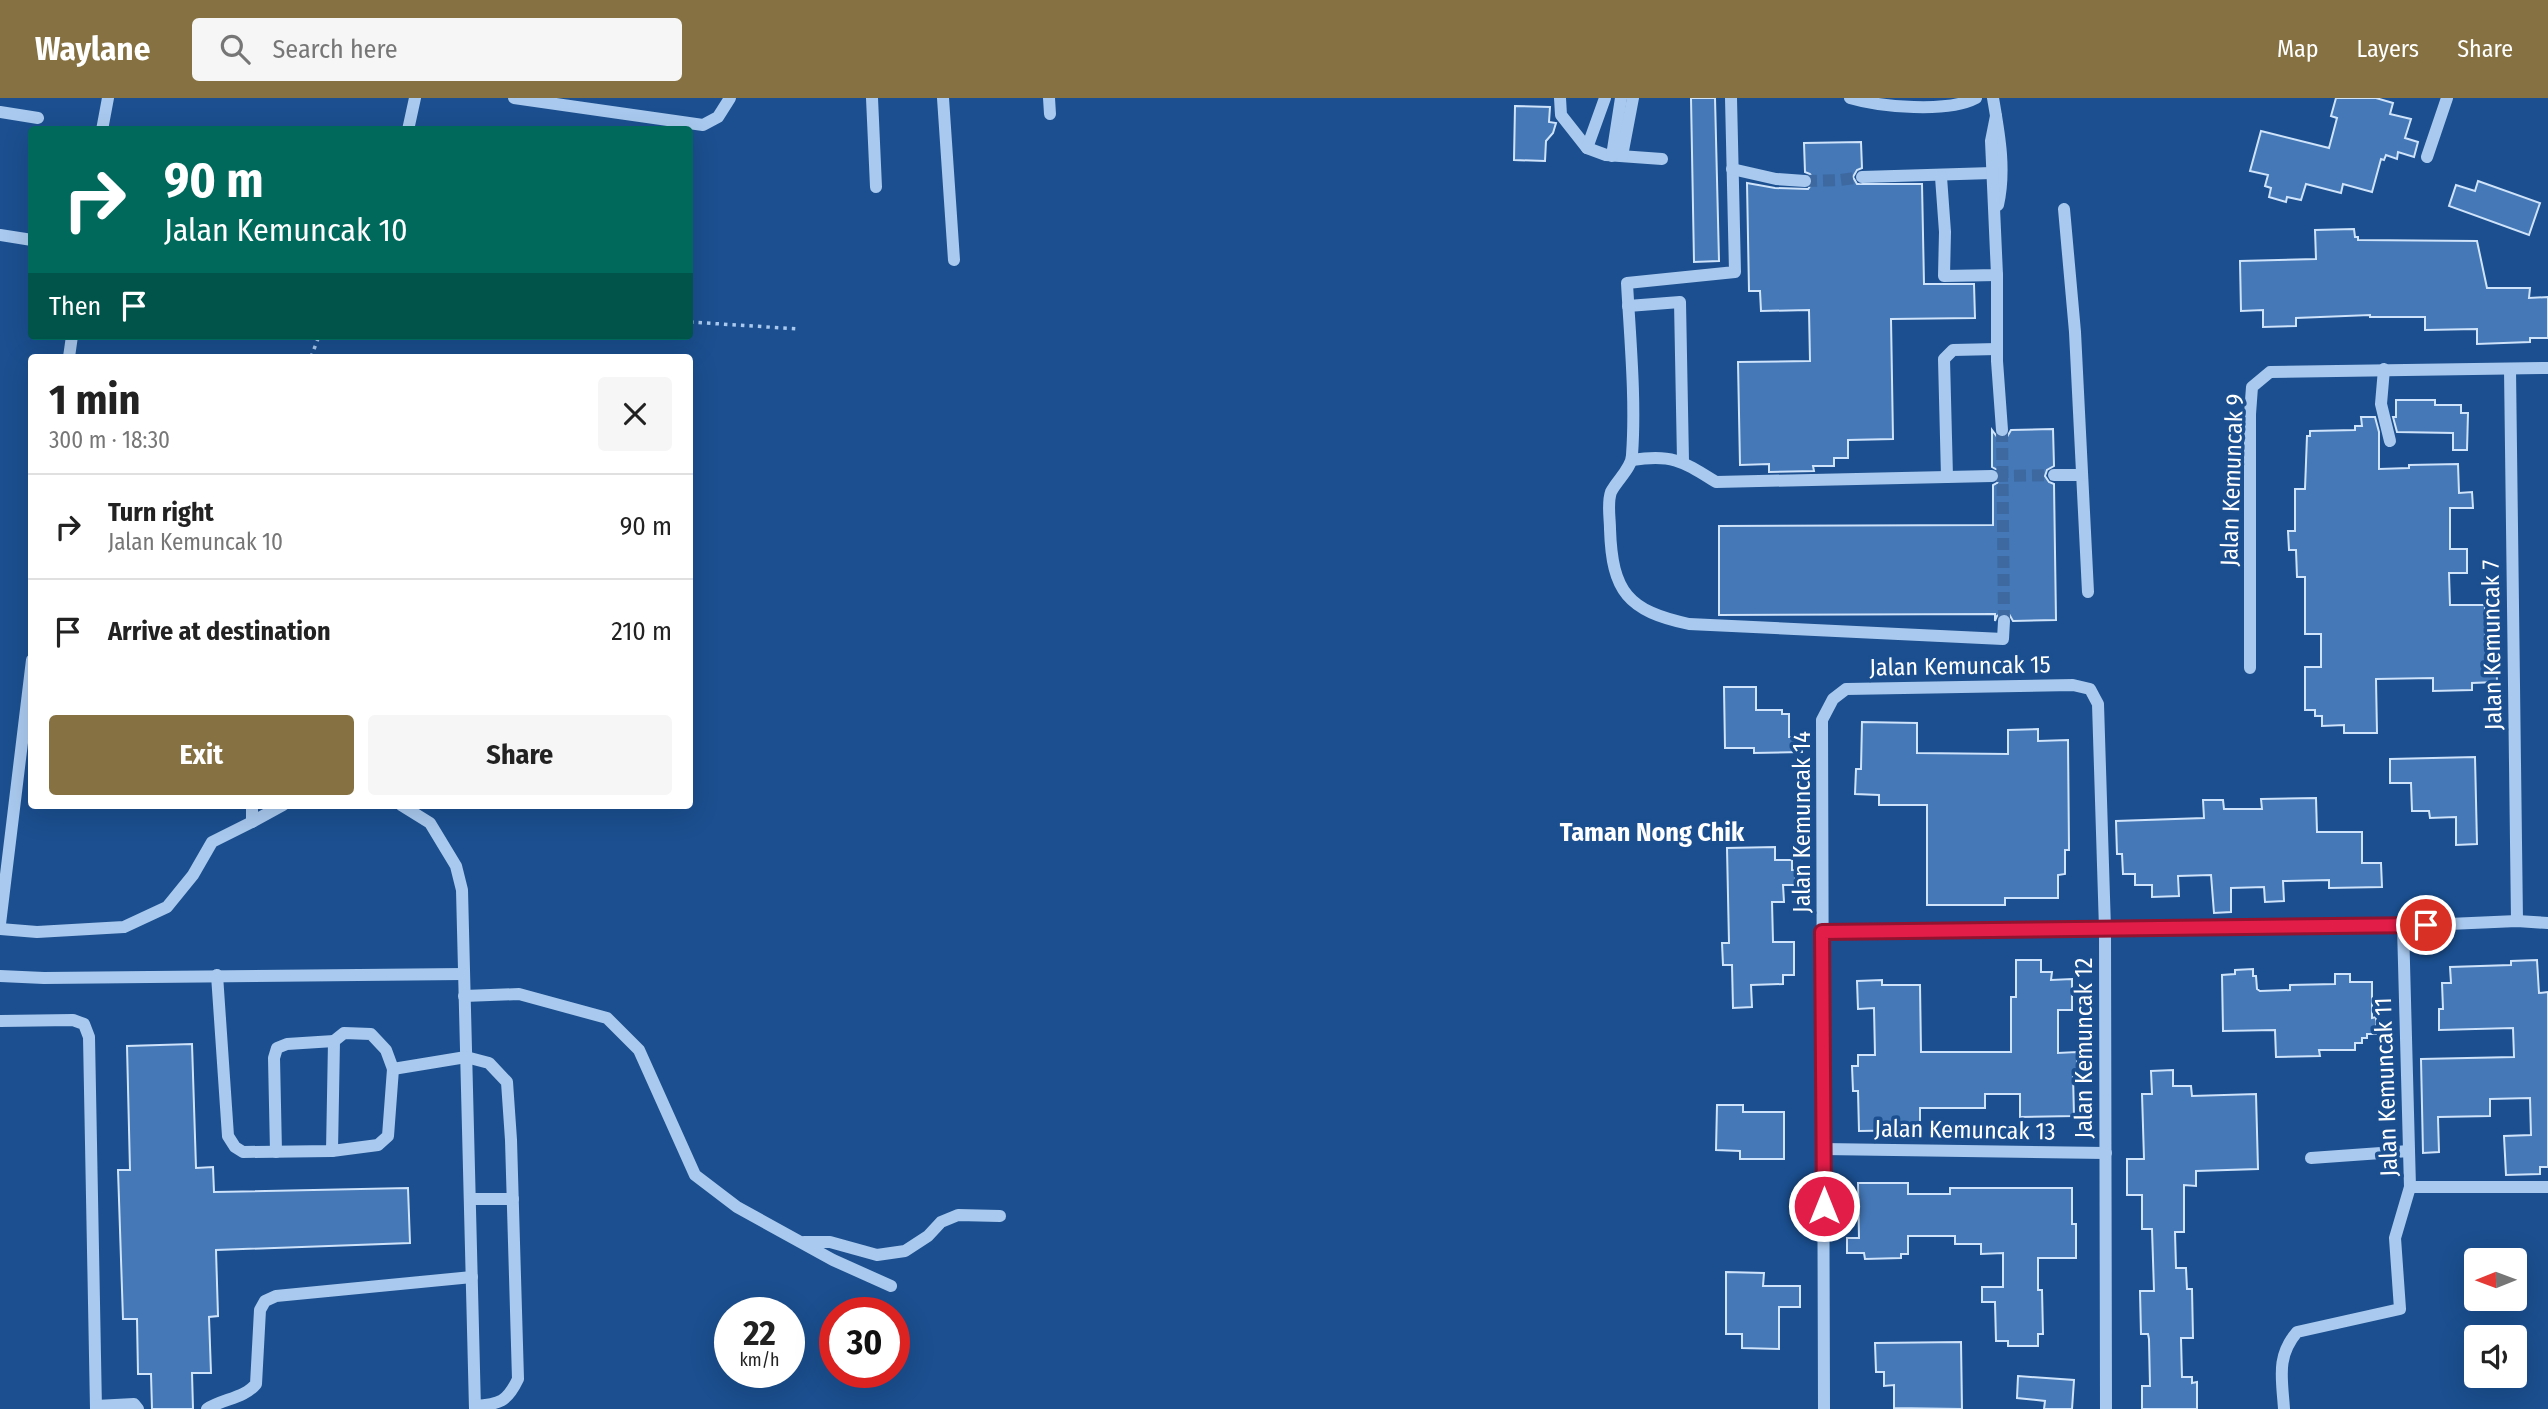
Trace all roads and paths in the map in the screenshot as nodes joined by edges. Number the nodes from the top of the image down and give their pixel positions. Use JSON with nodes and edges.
{"nodes":[{"id":1,"x":108,"y":98,"type":"edge"},
{"id":2,"x":415,"y":98,"type":"edge"},
{"id":3,"x":730,"y":98,"type":"edge"},
{"id":4,"x":872,"y":98,"type":"edge"},
{"id":5,"x":943,"y":98,"type":"edge"},
{"id":6,"x":1049,"y":98,"type":"edge"},
{"id":7,"x":1560,"y":98,"type":"edge"},
{"id":8,"x":1605,"y":98,"type":"edge"},
{"id":9,"x":1621,"y":98,"type":"edge"},
{"id":10,"x":1633,"y":98,"type":"edge"},
{"id":11,"x":1731,"y":98,"type":"edge"},
{"id":12,"x":1850,"y":98,"type":"edge"},
{"id":13,"x":1976,"y":98,"type":"edge"},
{"id":14,"x":1993,"y":98,"type":"edge"},
{"id":15,"x":2447,"y":98,"type":"edge"},
{"id":16,"x":521,"y":99,"type":"edge"},
{"id":17,"x":0,"y":111,"type":"edge"},
{"id":18,"x":1050,"y":114,"type":"dead end"},
{"id":19,"x":1996,"y":116,"type":"junction"},
{"id":20,"x":38,"y":118,"type":"dead end"},
{"id":21,"x":103,"y":126,"type":"edge"},
{"id":22,"x":409,"y":126,"type":"edge"},
{"id":23,"x":1587,"y":148,"type":"junction"},
{"id":24,"x":1617,"y":156,"type":"junction"},
{"id":25,"x":2427,"y":157,"type":"dead end"},
{"id":26,"x":1662,"y":159,"type":"dead end"},
{"id":27,"x":1732,"y":169,"type":"junction"},
{"id":28,"x":1992,"y":173,"type":"junction"},
{"id":29,"x":1862,"y":177,"type":"tunnel mouth"},
{"id":30,"x":1941,"y":177,"type":"junction"},
{"id":31,"x":1805,"y":181,"type":"tunnel mouth"},
{"id":32,"x":876,"y":187,"type":"dead end"},
{"id":33,"x":2064,"y":209,"type":"dead end"},
{"id":34,"x":1996,"y":214,"type":"junction"},
{"id":35,"x":0,"y":235,"type":"edge"},
{"id":36,"x":28,"y":239,"type":"edge"},
{"id":37,"x":954,"y":260,"type":"dead end"},
{"id":38,"x":1997,"y":275,"type":"junction"},
{"id":39,"x":1628,"y":306,"type":"junction"},
{"id":40,"x":693,"y":322,"type":"edge"},
{"id":41,"x":799,"y":329,"type":"dead end"},
{"id":42,"x":1997,"y":349,"type":"junction"},
{"id":43,"x":2548,"y":368,"type":"edge"},
{"id":44,"x":2384,"y":369,"type":"junction"},
{"id":45,"x":2510,"y":369,"type":"junction"},
{"id":46,"x":2002,"y":430,"type":"tunnel mouth"},
{"id":47,"x":2390,"y":441,"type":"dead end"},
{"id":48,"x":1632,"y":460,"type":"junction"},
{"id":49,"x":1683,"y":461,"type":"junction"},
{"id":50,"x":2054,"y":475,"type":"tunnel mouth"},
{"id":51,"x":2082,"y":475,"type":"junction"},
{"id":52,"x":1993,"y":476,"type":"tunnel mouth"},
{"id":53,"x":1947,"y":477,"type":"junction"},
{"id":54,"x":2088,"y":592,"type":"dead end"},
{"id":55,"x":2004,"y":621,"type":"dead end"},
{"id":56,"x":2250,"y":668,"type":"dead end"},
{"id":57,"x":2090,"y":689,"type":"joint"},
{"id":58,"x":28,"y":693,"type":"edge"},
{"id":59,"x":1833,"y":699,"type":"joint"},
{"id":60,"x":252,"y":809,"type":"edge"},
{"id":61,"x":276,"y":809,"type":"edge"},
{"id":62,"x":407,"y":809,"type":"edge"},
{"id":63,"x":252,"y":822,"type":"junction"},
{"id":64,"x":2517,"y":921,"type":"junction"},
{"id":65,"x":2548,"y":923,"type":"edge"},
{"id":66,"x":2403,"y":926,"type":"junction"},
{"id":67,"x":0,"y":927,"type":"edge"},
{"id":68,"x":2105,"y":929,"type":"junction"},
{"id":69,"x":1822,"y":932,"type":"junction"},
{"id":70,"x":464,"y":974,"type":"junction"},
{"id":71,"x":216,"y":975,"type":"junction"},
{"id":72,"x":0,"y":976,"type":"edge"},
{"id":73,"x":464,"y":996,"type":"junction"},
{"id":74,"x":0,"y":1021,"type":"edge"},
{"id":75,"x":334,"y":1041,"type":"junction"},
{"id":76,"x":466,"y":1057,"type":"junction"},
{"id":77,"x":393,"y":1069,"type":"junction"},
{"id":78,"x":1823,"y":1149,"type":"junction"},
{"id":79,"x":2409,"y":1151,"type":"junction"},
{"id":80,"x":276,"y":1152,"type":"junction"},
{"id":81,"x":331,"y":1152,"type":"junction"},
{"id":82,"x":2106,"y":1153,"type":"junction"},
{"id":83,"x":2311,"y":1158,"type":"dead end"},
{"id":84,"x":2548,"y":1186,"type":"edge"},
{"id":85,"x":2410,"y":1187,"type":"junction"},
{"id":86,"x":470,"y":1199,"type":"junction"},
{"id":87,"x":513,"y":1199,"type":"junction"},
{"id":88,"x":1000,"y":1216,"type":"dead end"},
{"id":89,"x":800,"y":1241,"type":"junction"},
{"id":90,"x":472,"y":1277,"type":"junction"},
{"id":91,"x":891,"y":1286,"type":"dead end"},
{"id":92,"x":96,"y":1408,"type":"edge"},
{"id":93,"x":475,"y":1408,"type":"edge"},
{"id":94,"x":138,"y":1409,"type":"edge"},
{"id":95,"x":207,"y":1409,"type":"edge"},
{"id":96,"x":1824,"y":1409,"type":"edge"},
{"id":97,"x":2106,"y":1409,"type":"edge"},
{"id":98,"x":2284,"y":1409,"type":"edge"}],
"edges":[{"from":1,"to":21,"type":"street"},
{"from":2,"to":22,"type":"street"},
{"from":3,"to":16,"type":"street"},
{"from":4,"to":32,"type":"street"},
{"from":5,"to":37,"type":"street"},
{"from":6,"to":18,"type":"street"},
{"from":7,"to":23,"type":"street"},
{"from":8,"to":23,"type":"street"},
{"from":9,"to":24,"type":"street"},
{"from":10,"to":24,"type":"street"},
{"from":11,"to":27,"type":"street"},
{"from":12,"to":13,"type":"street"},
{"from":14,"to":19,"type":"street"},
{"from":15,"to":25,"type":"street"},
{"from":17,"to":20,"type":"street"},
{"from":19,"to":28,"type":"street"},
{"from":19,"to":34,"type":"street"},
{"from":23,"to":24,"type":"street"},
{"from":24,"to":26,"type":"street"},
{"from":27,"to":31,"type":"street"},
{"from":27,"to":39,"type":"street"},
{"from":28,"to":30,"type":"street"},
{"from":28,"to":34,"type":"street"},
{"from":29,"to":30,"type":"street"},
{"from":30,"to":38,"type":"street"},
{"from":33,"to":51,"type":"street"},
{"from":34,"to":38,"type":"street"},
{"from":35,"to":36,"type":"street"},
{"from":38,"to":42,"type":"street"},
{"from":39,"to":48,"type":"street"},
{"from":39,"to":49,"type":"street"},
{"from":40,"to":41,"type":"path"},
{"from":42,"to":46,"type":"street"},
{"from":42,"to":53,"type":"street"},
{"from":43,"to":45,"type":"street","name":"Jalan Kemuncak 9"},
{"from":44,"to":45,"type":"street","name":"Jalan Kemuncak 9"},
{"from":44,"to":47,"type":"street"},
{"from":44,"to":56,"type":"street","name":"Jalan Kemuncak 9"},
{"from":45,"to":64,"type":"street","name":"Jalan Kemuncak 7"},
{"from":48,"to":49,"type":"street"},
{"from":48,"to":55,"type":"street"},
{"from":49,"to":53,"type":"street"},
{"from":50,"to":51,"type":"street"},
{"from":51,"to":54,"type":"street"},
{"from":52,"to":53,"type":"street"},
{"from":57,"to":59,"type":"street","name":"Jalan Kemuncak 15"},
{"from":57,"to":68,"type":"street","name":"Jalan Kemuncak 12"},
{"from":58,"to":67,"type":"street"},
{"from":59,"to":69,"type":"street","name":"Jalan Kemuncak 14"},
{"from":60,"to":63,"type":"street"},
{"from":61,"to":63,"type":"street"},
{"from":62,"to":70,"type":"street"},
{"from":63,"to":67,"type":"street"},
{"from":64,"to":65,"type":"street"},
{"from":64,"to":66,"type":"street"},
{"from":66,"to":68,"type":"street"},
{"from":66,"to":79,"type":"street","name":"Jalan Kemuncak 11"},
{"from":68,"to":69,"type":"street"},
{"from":68,"to":82,"type":"street","name":"Jalan Kemuncak 12"},
{"from":69,"to":78,"type":"street","name":"Jalan Kemuncak 14"},
{"from":70,"to":71,"type":"street"},
{"from":70,"to":73,"type":"street"},
{"from":71,"to":72,"type":"street"},
{"from":71,"to":80,"type":"street"},
{"from":73,"to":76,"type":"street"},
{"from":73,"to":89,"type":"street"},
{"from":74,"to":92,"type":"street"},
{"from":75,"to":77,"type":"street"},
{"from":75,"to":80,"type":"street"},
{"from":75,"to":81,"type":"street"},
{"from":76,"to":77,"type":"street"},
{"from":76,"to":86,"type":"street"},
{"from":76,"to":87,"type":"street"},
{"from":77,"to":81,"type":"street"},
{"from":78,"to":82,"type":"street","name":"Jalan Kemuncak 13"},
{"from":78,"to":96,"type":"street","name":"Jalan Kemuncak 14"},
{"from":79,"to":83,"type":"street"},
{"from":79,"to":85,"type":"street","name":"Jalan Kemuncak 11"},
{"from":80,"to":81,"type":"street"},
{"from":82,"to":97,"type":"street","name":"Jalan Kemuncak 12"},
{"from":84,"to":85,"type":"street"},
{"from":85,"to":98,"type":"street","name":"Jalan Kemuncak 11"},
{"from":86,"to":87,"type":"street"},
{"from":86,"to":90,"type":"street"},
{"from":87,"to":93,"type":"street"},
{"from":88,"to":89,"type":"street"},
{"from":89,"to":91,"type":"street"},
{"from":90,"to":93,"type":"street"},
{"from":90,"to":95,"type":"street"},
{"from":92,"to":94,"type":"street"}]}
